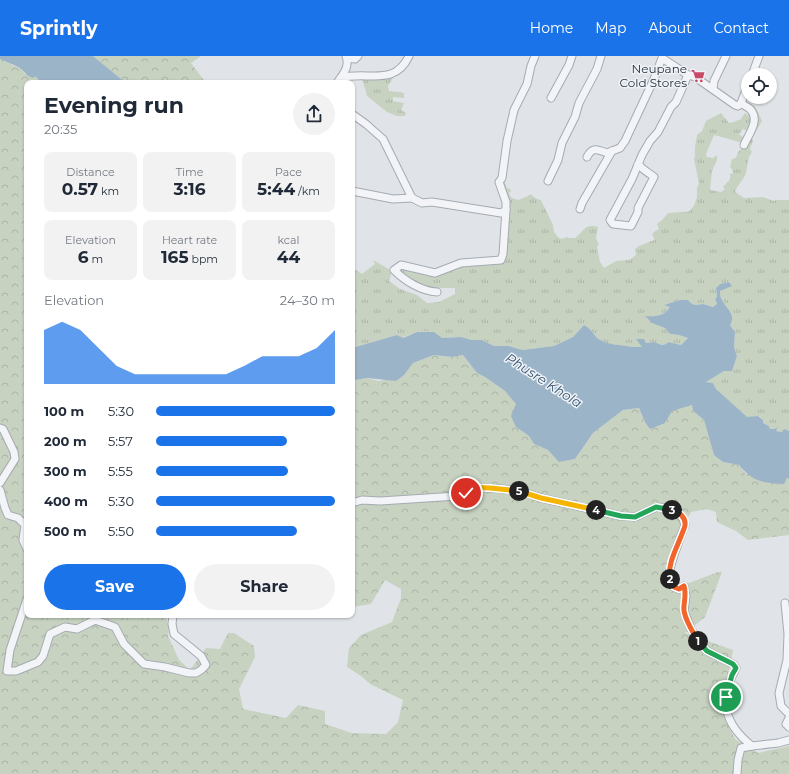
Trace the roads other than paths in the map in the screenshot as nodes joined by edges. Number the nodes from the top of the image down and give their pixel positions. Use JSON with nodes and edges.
{"nodes":[{"id":1,"x":358,"y":56,"type":"edge"},
{"id":2,"x":409,"y":56,"type":"edge"},
{"id":3,"x":535,"y":56,"type":"edge"},
{"id":4,"x":572,"y":56,"type":"edge"},
{"id":5,"x":601,"y":56,"type":"edge"},
{"id":6,"x":726,"y":56,"type":"edge"},
{"id":7,"x":759,"y":56,"type":"edge"},
{"id":8,"x":346,"y":57,"type":"edge"},
{"id":9,"x":661,"y":57,"type":"edge"},
{"id":10,"x":755,"y":68,"type":"edge"},
{"id":11,"x":688,"y":75,"type":"junction"},
{"id":12,"x":339,"y":80,"type":"edge"},
{"id":13,"x":713,"y":89,"type":"junction"},
{"id":14,"x":551,"y":98,"type":"dead end"},
{"id":15,"x":741,"y":103,"type":"edge"},
{"id":16,"x":743,"y":104,"type":"edge"},
{"id":17,"x":355,"y":116,"type":"edge"},
{"id":18,"x":744,"y":146,"type":"dead end"},
{"id":19,"x":612,"y":151,"type":"junction"},
{"id":20,"x":588,"y":157,"type":"dead end"},
{"id":21,"x":638,"y":164,"type":"junction"},
{"id":22,"x":548,"y":181,"type":"dead end"},
{"id":23,"x":355,"y":192,"type":"edge"},
{"id":24,"x":412,"y":198,"type":"junction"},
{"id":25,"x":580,"y":209,"type":"dead end"},
{"id":26,"x":506,"y":210,"type":"junction"},
{"id":27,"x":437,"y":292,"type":"dead end"},
{"id":28,"x":0,"y":428,"type":"edge"},
{"id":29,"x":0,"y":484,"type":"edge"},
{"id":30,"x":0,"y":490,"type":"edge"},
{"id":31,"x":355,"y":502,"type":"edge"},
{"id":32,"x":24,"y":524,"type":"edge"},
{"id":33,"x":24,"y":532,"type":"edge"},
{"id":34,"x":24,"y":542,"type":"edge"},
{"id":35,"x":785,"y":603,"type":"dead end"},
{"id":36,"x":24,"y":608,"type":"edge"},
{"id":37,"x":173,"y":618,"type":"edge"},
{"id":38,"x":789,"y":714,"type":"edge"},
{"id":39,"x":789,"y":718,"type":"edge"},
{"id":40,"x":789,"y":728,"type":"edge"},
{"id":41,"x":789,"y":740,"type":"edge"},
{"id":42,"x":752,"y":746,"type":"junction"},
{"id":43,"x":737,"y":774,"type":"edge"}],
"edges":[{"from":1,"to":8,"type":"street"},
{"from":2,"to":12,"type":"street"},
{"from":3,"to":26,"type":"street"},
{"from":4,"to":14,"type":"street"},
{"from":5,"to":22,"type":"street"},
{"from":6,"to":13,"type":"street"},
{"from":7,"to":10,"type":"street"},
{"from":8,"to":12,"type":"street"},
{"from":9,"to":11,"type":"street"},
{"from":9,"to":19,"type":"street"},
{"from":11,"to":13,"type":"street"},
{"from":11,"to":21,"type":"street"},
{"from":13,"to":15,"type":"street"},
{"from":16,"to":18,"type":"street"},
{"from":17,"to":24,"type":"street"},
{"from":19,"to":20,"type":"street"},
{"from":19,"to":25,"type":"street"},
{"from":21,"to":21,"type":"street"},
{"from":23,"to":24,"type":"street"},
{"from":24,"to":26,"type":"street"},
{"from":26,"to":27,"type":"street"},
{"from":28,"to":29,"type":"street"},
{"from":30,"to":32,"type":"street"},
{"from":31,"to":42,"type":"street"},
{"from":33,"to":34,"type":"street"},
{"from":35,"to":38,"type":"street"},
{"from":36,"to":37,"type":"street"},
{"from":39,"to":40,"type":"street"},
{"from":41,"to":42,"type":"street"},
{"from":42,"to":43,"type":"street"}]}
